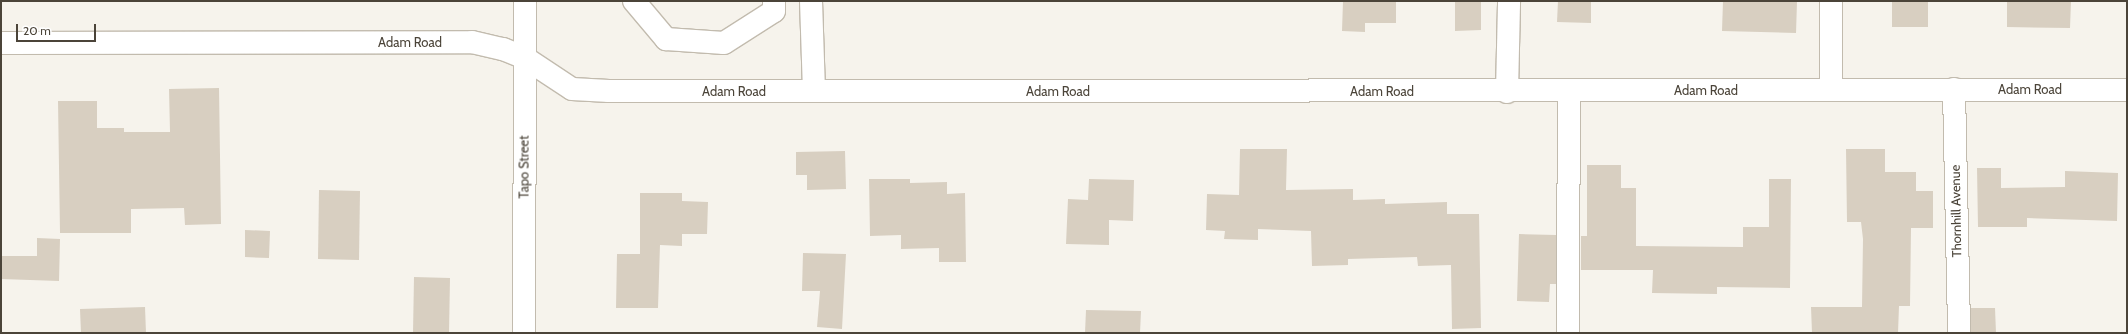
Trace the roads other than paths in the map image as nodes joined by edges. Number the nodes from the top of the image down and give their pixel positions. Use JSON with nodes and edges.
{"nodes":[{"id":1,"x":525,"y":1,"type":"edge"},
{"id":2,"x":634,"y":1,"type":"edge"},
{"id":3,"x":774,"y":1,"type":"edge"},
{"id":4,"x":811,"y":1,"type":"edge"},
{"id":5,"x":1509,"y":1,"type":"edge"},
{"id":6,"x":1831,"y":1,"type":"edge"},
{"id":7,"x":1,"y":43,"type":"edge"},
{"id":8,"x":525,"y":58,"type":"junction"},
{"id":9,"x":1831,"y":89,"type":"junction"},
{"id":10,"x":1954,"y":89,"type":"junction"},
{"id":11,"x":2127,"y":90,"type":"edge"},
{"id":12,"x":814,"y":91,"type":"junction"},
{"id":13,"x":1569,"y":91,"type":"junction"},
{"id":14,"x":1507,"y":92,"type":"junction"},
{"id":15,"x":524,"y":333,"type":"edge"},
{"id":16,"x":1568,"y":333,"type":"edge"},
{"id":17,"x":1959,"y":333,"type":"edge"}],
"edges":[{"from":1,"to":8,"type":"street","name":"Tapo Street"},
{"from":2,"to":3,"type":"street"},
{"from":4,"to":12,"type":"street"},
{"from":5,"to":14,"type":"street"},
{"from":6,"to":9,"type":"street"},
{"from":7,"to":8,"type":"street","name":"Adam Road"},
{"from":8,"to":12,"type":"street","name":"Adam Road"},
{"from":8,"to":15,"type":"street","name":"Tapo Street"},
{"from":9,"to":10,"type":"street","name":"Adam Road"},
{"from":9,"to":13,"type":"street","name":"Adam Road"},
{"from":10,"to":11,"type":"street","name":"Adam Road"},
{"from":10,"to":17,"type":"street","name":"Thornhill Avenue"},
{"from":12,"to":14,"type":"street","name":"Adam Road"},
{"from":13,"to":14,"type":"street","name":"Adam Road"},
{"from":13,"to":16,"type":"street"}]}
